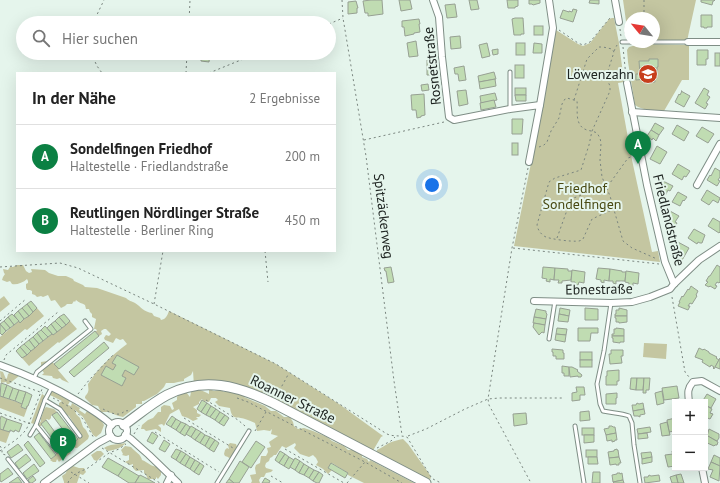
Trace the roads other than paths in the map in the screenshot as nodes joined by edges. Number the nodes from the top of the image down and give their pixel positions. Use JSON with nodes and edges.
{"nodes":[{"id":1,"x":433,"y":0,"type":"edge"},
{"id":2,"x":549,"y":0,"type":"edge"},
{"id":3,"x":616,"y":0,"type":"edge"},
{"id":4,"x":619,"y":22,"type":"road end"},
{"id":5,"x":660,"y":42,"type":"edge"},
{"id":6,"x":688,"y":42,"type":"joint"},
{"id":7,"x":720,"y":42,"type":"edge"},
{"id":8,"x":510,"y":72,"type":"dead end"},
{"id":9,"x":627,"y":83,"type":"road end"},
{"id":10,"x":540,"y":105,"type":"junction"},
{"id":11,"x":510,"y":109,"type":"junction"},
{"id":12,"x":632,"y":112,"type":"junction"},
{"id":13,"x":720,"y":118,"type":"edge"},
{"id":14,"x":720,"y":144,"type":"edge"},
{"id":15,"x":529,"y":162,"type":"road end"},
{"id":16,"x":697,"y":184,"type":"dead end"},
{"id":17,"x":720,"y":246,"type":"edge"},
{"id":18,"x":672,"y":286,"type":"junction"},
{"id":19,"x":534,"y":301,"type":"dead end"},
{"id":20,"x":555,"y":302,"type":"junction"},
{"id":21,"x":611,"y":303,"type":"junction"},
{"id":22,"x":85,"y":321,"type":"dead end"},
{"id":23,"x":549,"y":339,"type":"dead end"},
{"id":24,"x":1,"y":366,"type":"edge"},
{"id":25,"x":34,"y":378,"type":"junction"},
{"id":26,"x":52,"y":387,"type":"junction"},
{"id":27,"x":720,"y":391,"type":"edge"},
{"id":28,"x":689,"y":399,"type":"edge"},
{"id":29,"x":45,"y":400,"type":"junction"},
{"id":30,"x":36,"y":425,"type":"junction"},
{"id":31,"x":112,"y":425,"type":"junction"},
{"id":32,"x":124,"y":425,"type":"junction"},
{"id":33,"x":575,"y":426,"type":"dead end"},
{"id":34,"x":249,"y":431,"type":"road end"},
{"id":35,"x":30,"y":435,"type":"dead end"},
{"id":36,"x":125,"y":435,"type":"junction"},
{"id":37,"x":80,"y":436,"type":"dead end"},
{"id":38,"x":111,"y":436,"type":"junction"},
{"id":39,"x":57,"y":451,"type":"dead end"},
{"id":40,"x":8,"y":459,"type":"road end"},
{"id":41,"x":703,"y":471,"type":"edge"},
{"id":42,"x":170,"y":475,"type":"junction"},
{"id":43,"x":27,"y":483,"type":"edge"},
{"id":44,"x":44,"y":483,"type":"edge"},
{"id":45,"x":167,"y":483,"type":"edge"},
{"id":46,"x":178,"y":483,"type":"edge"},
{"id":47,"x":217,"y":483,"type":"edge"},
{"id":48,"x":426,"y":483,"type":"edge"},
{"id":49,"x":584,"y":483,"type":"edge"},
{"id":50,"x":640,"y":483,"type":"edge"},
{"id":51,"x":705,"y":483,"type":"edge"}],
"edges":[{"from":1,"to":11,"type":"street","name":"Rosnetstraße"},
{"from":2,"to":10,"type":"street"},
{"from":3,"to":4,"type":"street"},
{"from":5,"to":6,"type":"lane"},
{"from":6,"to":7,"type":"street"},
{"from":8,"to":11,"type":"lane"},
{"from":9,"to":12,"type":"street","name":"Friedlandstraße"},
{"from":10,"to":11,"type":"street","name":"Rosnetstraße"},
{"from":10,"to":15,"type":"street"},
{"from":12,"to":13,"type":"street"},
{"from":12,"to":18,"type":"street","name":"Friedlandstraße"},
{"from":14,"to":16,"type":"street"},
{"from":17,"to":18,"type":"street","name":"Ebnestraße"},
{"from":18,"to":21,"type":"street","name":"Ebnestraße"},
{"from":19,"to":20,"type":"street","name":"Ebnestraße"},
{"from":20,"to":21,"type":"street","name":"Ebnestraße"},
{"from":20,"to":23,"type":"lane","name":"Ebnestraße"},
{"from":21,"to":50,"type":"lane"},
{"from":22,"to":25,"type":"lane"},
{"from":24,"to":25,"type":"street"},
{"from":25,"to":26,"type":"street"},
{"from":26,"to":29,"type":"lane"},
{"from":26,"to":31,"type":"street"},
{"from":27,"to":28,"type":"street"},
{"from":29,"to":30,"type":"lane"},
{"from":29,"to":37,"type":"lane"},
{"from":30,"to":35,"type":"lane"},
{"from":30,"to":39,"type":"lane"},
{"from":31,"to":32,"type":"street"},
{"from":31,"to":38,"type":"street"},
{"from":32,"to":36,"type":"street"},
{"from":32,"to":48,"type":"street","name":"Roanner Straße"},
{"from":33,"to":49,"type":"lane"},
{"from":34,"to":47,"type":"lane"},
{"from":36,"to":38,"type":"street"},
{"from":36,"to":42,"type":"street"},
{"from":38,"to":44,"type":"street"},
{"from":40,"to":43,"type":"lane"},
{"from":41,"to":51,"type":"street"},
{"from":42,"to":45,"type":"street"},
{"from":42,"to":46,"type":"street"}]}
